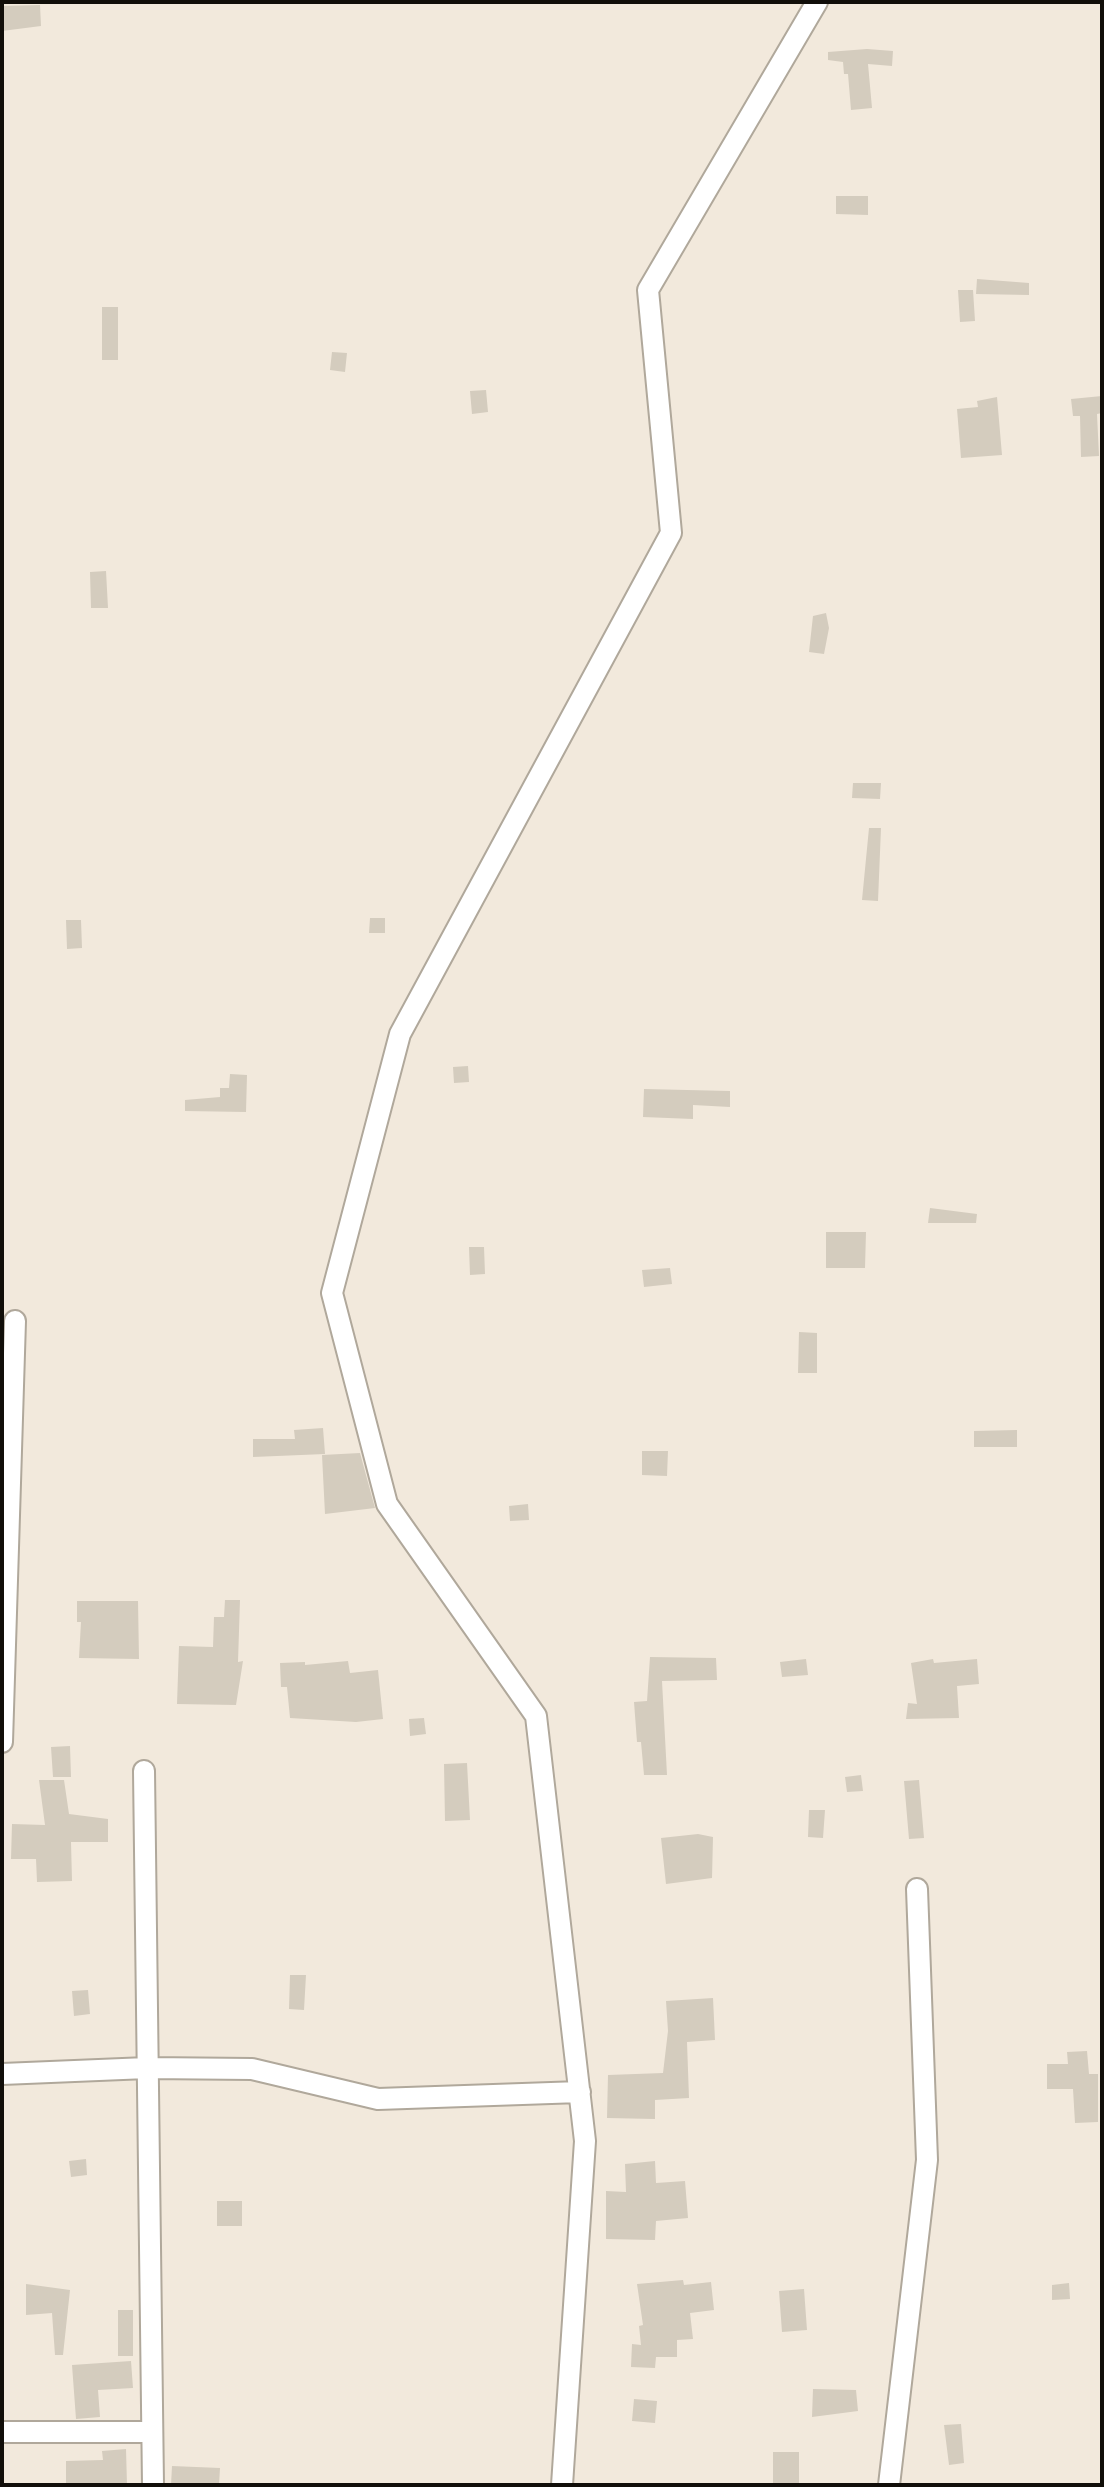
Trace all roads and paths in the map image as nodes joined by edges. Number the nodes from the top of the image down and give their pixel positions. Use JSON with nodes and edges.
{"nodes":[{"id":1,"x":817,"y":2,"type":"edge"},
{"id":2,"x":15,"y":1321,"type":"dead end"},
{"id":3,"x":2,"y":1742,"type":"edge"},
{"id":4,"x":144,"y":1771,"type":"dead end"},
{"id":5,"x":917,"y":1889,"type":"dead end"},
{"id":6,"x":147,"y":2068,"type":"junction"},
{"id":7,"x":2,"y":2074,"type":"edge"},
{"id":8,"x":580,"y":2092,"type":"junction"},
{"id":9,"x":2,"y":2432,"type":"edge"},
{"id":10,"x":152,"y":2432,"type":"junction"},
{"id":11,"x":153,"y":2485,"type":"edge"},
{"id":12,"x":562,"y":2485,"type":"edge"},
{"id":13,"x":889,"y":2485,"type":"edge"}],
"edges":[{"from":1,"to":8,"type":"street"},
{"from":2,"to":3,"type":"street"},
{"from":4,"to":6,"type":"street"},
{"from":5,"to":13,"type":"street"},
{"from":6,"to":7,"type":"street"},
{"from":6,"to":8,"type":"street"},
{"from":6,"to":10,"type":"street"},
{"from":8,"to":12,"type":"street"},
{"from":9,"to":10,"type":"street"},
{"from":10,"to":11,"type":"street"}]}
